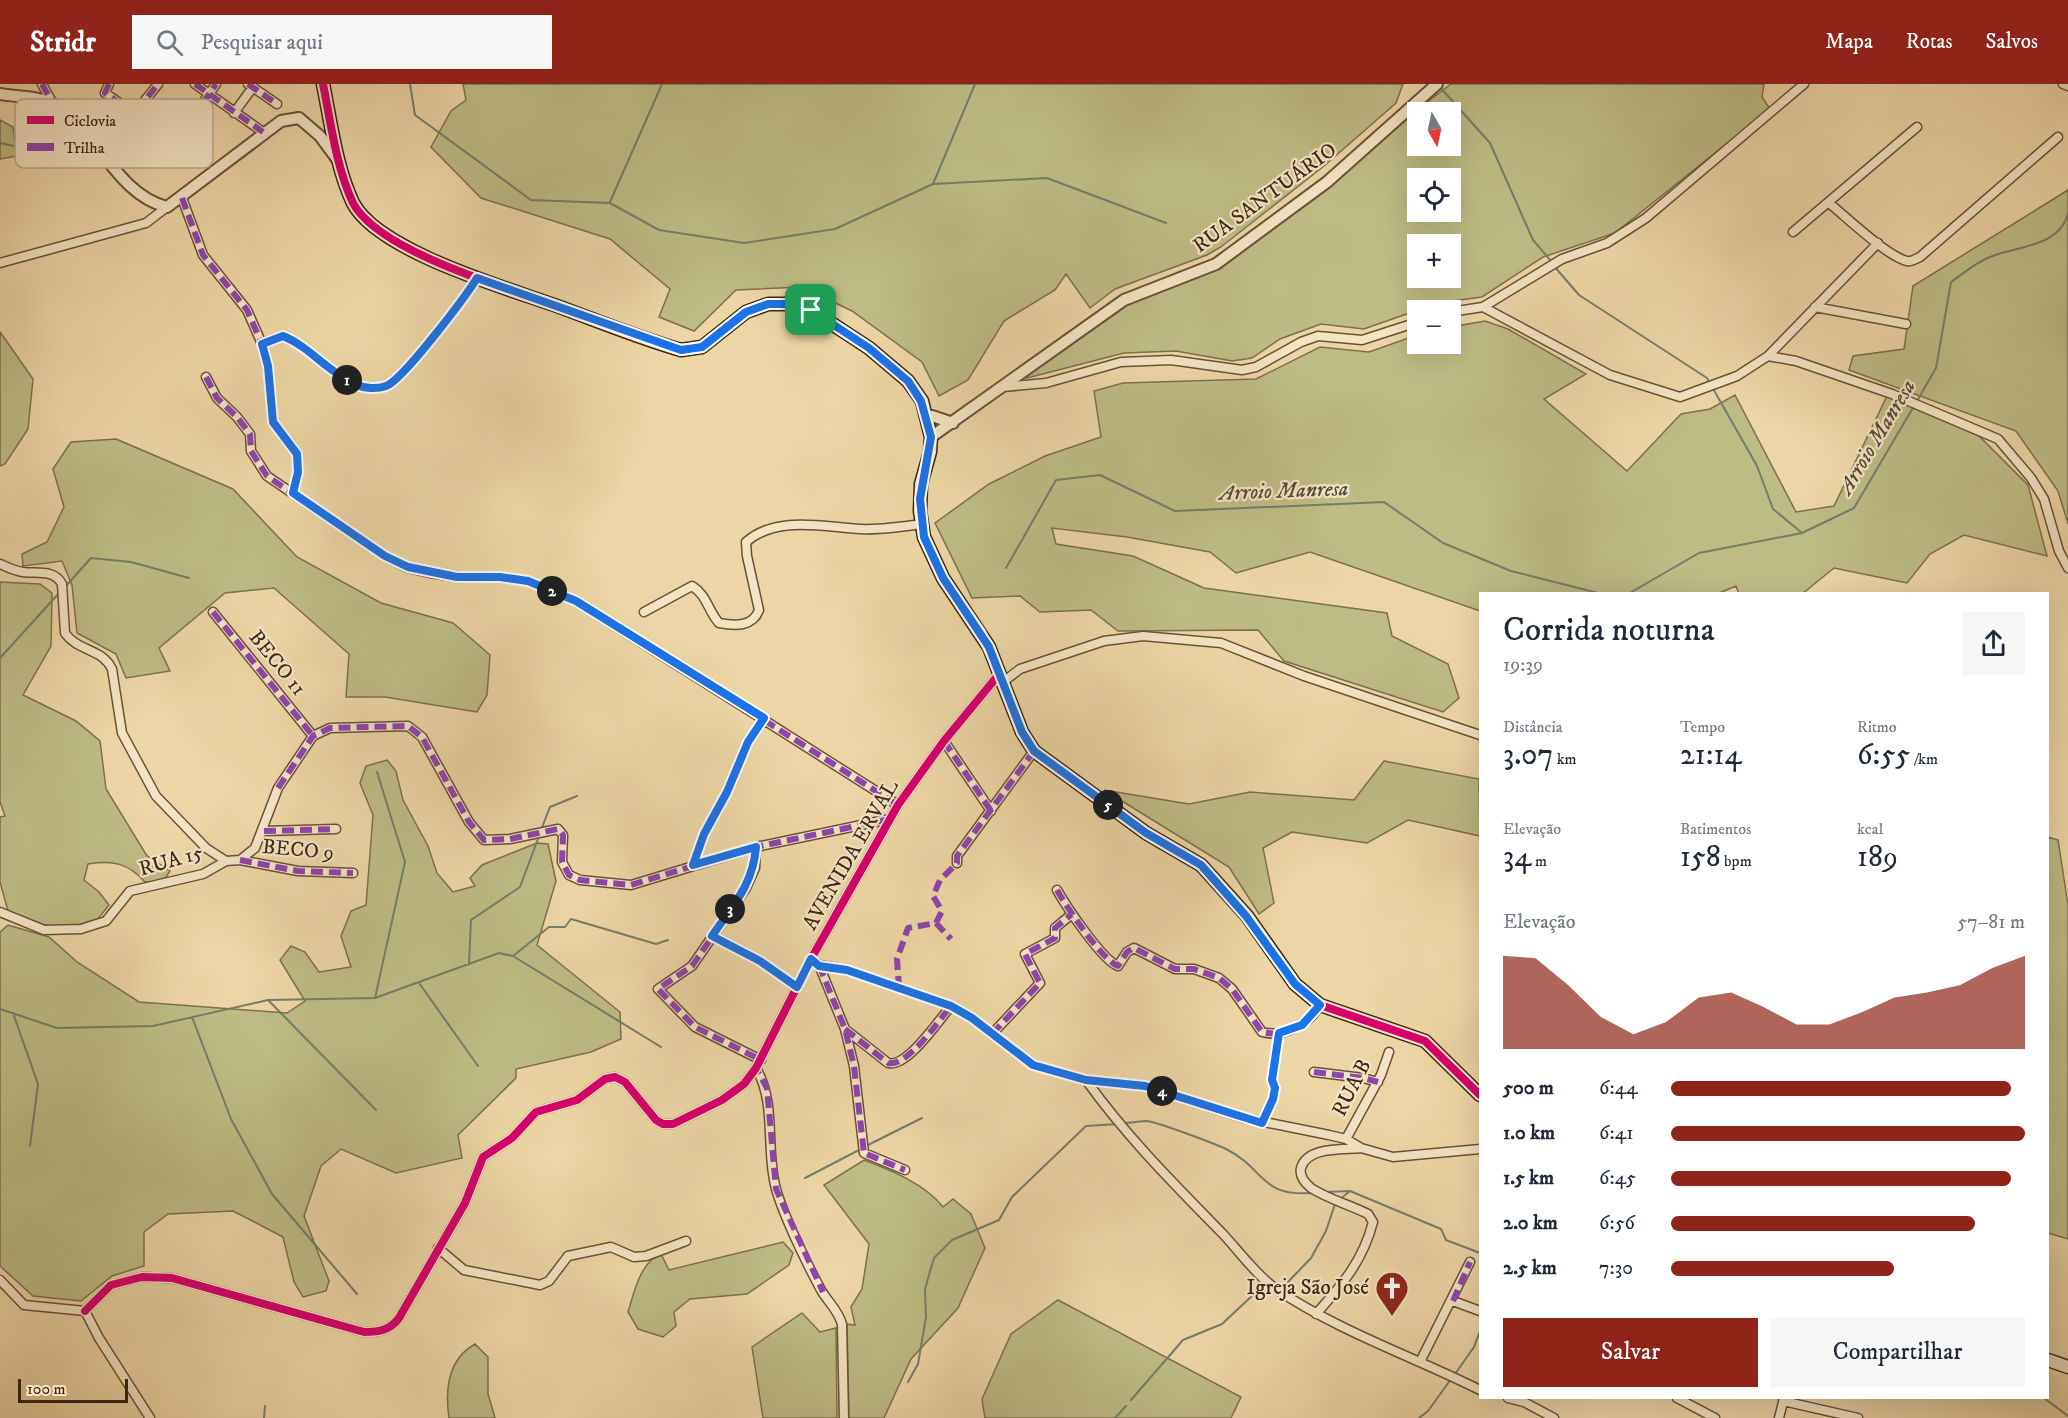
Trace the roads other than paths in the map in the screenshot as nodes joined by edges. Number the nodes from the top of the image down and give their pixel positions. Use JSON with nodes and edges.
{"nodes":[{"id":1,"x":42,"y":84,"type":"edge"},
{"id":2,"x":109,"y":84,"type":"edge"},
{"id":3,"x":158,"y":84,"type":"edge"},
{"id":4,"x":195,"y":84,"type":"edge"},
{"id":5,"x":216,"y":84,"type":"edge"},
{"id":6,"x":323,"y":84,"type":"edge"},
{"id":7,"x":1437,"y":84,"type":"edge"},
{"id":8,"x":1804,"y":84,"type":"edge"},
{"id":9,"x":2063,"y":84,"type":"edge"},
{"id":10,"x":251,"y":86,"type":"edge"},
{"id":11,"x":2068,"y":86,"type":"edge"},
{"id":12,"x":0,"y":94,"type":"edge"},
{"id":13,"x":208,"y":95,"type":"junction"},
{"id":14,"x":26,"y":99,"type":"edge"},
{"id":15,"x":50,"y":99,"type":"edge"},
{"id":16,"x":114,"y":99,"type":"edge"},
{"id":17,"x":146,"y":99,"type":"edge"},
{"id":18,"x":205,"y":99,"type":"edge"},
{"id":19,"x":277,"y":104,"type":"dead end"},
{"id":20,"x":234,"y":113,"type":"junction"},
{"id":21,"x":1917,"y":127,"type":"dead end"},
{"id":22,"x":263,"y":132,"type":"junction"},
{"id":23,"x":2058,"y":137,"type":"dead end"},
{"id":24,"x":340,"y":164,"type":"junction"},
{"id":25,"x":116,"y":168,"type":"edge"},
{"id":26,"x":182,"y":198,"type":"junction"},
{"id":27,"x":1829,"y":203,"type":"junction"},
{"id":28,"x":167,"y":207,"type":"junction"},
{"id":29,"x":1793,"y":232,"type":"dead end"},
{"id":30,"x":1878,"y":243,"type":"junction"},
{"id":31,"x":0,"y":263,"type":"edge"},
{"id":32,"x":477,"y":278,"type":"junction"},
{"id":33,"x":1815,"y":307,"type":"junction"},
{"id":34,"x":1484,"y":308,"type":"junction"},
{"id":35,"x":1461,"y":311,"type":"edge"},
{"id":36,"x":1906,"y":324,"type":"dead end"},
{"id":37,"x":1407,"y":326,"type":"edge"},
{"id":38,"x":262,"y":344,"type":"junction"},
{"id":39,"x":1768,"y":356,"type":"junction"},
{"id":40,"x":206,"y":377,"type":"dead end"},
{"id":41,"x":1003,"y":387,"type":"junction"},
{"id":42,"x":927,"y":417,"type":"junction"},
{"id":43,"x":953,"y":423,"type":"junction"},
{"id":44,"x":931,"y":437,"type":"junction"},
{"id":45,"x":293,"y":493,"type":"junction"},
{"id":46,"x":921,"y":524,"type":"junction"},
{"id":47,"x":0,"y":564,"type":"edge"},
{"id":48,"x":2068,"y":568,"type":"edge"},
{"id":49,"x":213,"y":612,"type":"dead end"},
{"id":50,"x":644,"y":612,"type":"dead end"},
{"id":51,"x":1001,"y":678,"type":"junction"},
{"id":52,"x":764,"y":718,"type":"junction"},
{"id":53,"x":1479,"y":735,"type":"edge"},
{"id":54,"x":313,"y":736,"type":"junction"},
{"id":55,"x":944,"y":741,"type":"junction"},
{"id":56,"x":1034,"y":751,"type":"junction"},
{"id":57,"x":898,"y":805,"type":"junction"},
{"id":58,"x":991,"y":811,"type":"junction"},
{"id":59,"x":890,"y":819,"type":"junction"},
{"id":60,"x":336,"y":829,"type":"dead end"},
{"id":61,"x":264,"y":831,"type":"junction"},
{"id":62,"x":756,"y":847,"type":"junction"},
{"id":63,"x":240,"y":860,"type":"junction"},
{"id":64,"x":226,"y":861,"type":"junction"},
{"id":65,"x":957,"y":863,"type":"dead end"},
{"id":66,"x":693,"y":865,"type":"junction"},
{"id":67,"x":353,"y":873,"type":"dead end"},
{"id":68,"x":1057,"y":890,"type":"dead end"},
{"id":69,"x":0,"y":912,"type":"edge"},
{"id":70,"x":1072,"y":914,"type":"junction"},
{"id":71,"x":712,"y":936,"type":"junction"},
{"id":72,"x":811,"y":959,"type":"junction"},
{"id":73,"x":819,"y":966,"type":"junction"},
{"id":74,"x":797,"y":987,"type":"junction"},
{"id":75,"x":1320,"y":1005,"type":"junction"},
{"id":76,"x":951,"y":1006,"type":"junction"},
{"id":77,"x":845,"y":1029,"type":"junction"},
{"id":78,"x":1279,"y":1033,"type":"junction"},
{"id":79,"x":992,"y":1034,"type":"junction"},
{"id":80,"x":1389,"y":1052,"type":"dead end"},
{"id":81,"x":758,"y":1064,"type":"junction"},
{"id":82,"x":1314,"y":1072,"type":"dead end"},
{"id":83,"x":1086,"y":1080,"type":"junction"},
{"id":84,"x":1378,"y":1082,"type":"junction"},
{"id":85,"x":1479,"y":1094,"type":"edge"},
{"id":86,"x":1262,"y":1123,"type":"junction"},
{"id":87,"x":1346,"y":1139,"type":"junction"},
{"id":88,"x":1361,"y":1148,"type":"junction"},
{"id":89,"x":1479,"y":1149,"type":"edge"},
{"id":90,"x":905,"y":1170,"type":"dead end"},
{"id":91,"x":686,"y":1241,"type":"dead end"},
{"id":92,"x":438,"y":1248,"type":"junction"},
{"id":93,"x":1470,"y":1262,"type":"dead end"},
{"id":94,"x":0,"y":1280,"type":"edge"},
{"id":95,"x":1453,"y":1301,"type":"junction"},
{"id":96,"x":85,"y":1311,"type":"junction"},
{"id":97,"x":1479,"y":1311,"type":"edge"},
{"id":98,"x":1316,"y":1314,"type":"junction"},
{"id":99,"x":1421,"y":1360,"type":"junction"},
{"id":100,"x":2049,"y":1360,"type":"edge"},
{"id":101,"x":2068,"y":1367,"type":"edge"},
{"id":102,"x":1479,"y":1389,"type":"edge"},
{"id":103,"x":1512,"y":1399,"type":"edge"},
{"id":104,"x":1679,"y":1399,"type":"edge"},
{"id":105,"x":1783,"y":1400,"type":"edge"},
{"id":106,"x":150,"y":1418,"type":"edge"},
{"id":107,"x":843,"y":1418,"type":"edge"},
{"id":108,"x":1554,"y":1418,"type":"edge"},
{"id":109,"x":1715,"y":1418,"type":"edge"},
{"id":110,"x":1779,"y":1418,"type":"edge"},
{"id":111,"x":1858,"y":1418,"type":"edge"}],
"edges":[{"from":1,"to":15,"type":"street"},
{"from":2,"to":16,"type":"street"},
{"from":3,"to":17,"type":"street"},
{"from":4,"to":13,"type":"street"},
{"from":5,"to":13,"type":"street"},
{"from":6,"to":24,"type":"main road"},
{"from":7,"to":41,"type":"street","name":"RUA SANTUÁRIO"},
{"from":8,"to":34,"type":"street"},
{"from":9,"to":11,"type":"street"},
{"from":10,"to":19,"type":"street"},
{"from":10,"to":20,"type":"street"},
{"from":12,"to":14,"type":"street"},
{"from":13,"to":18,"type":"street"},
{"from":13,"to":20,"type":"street"},
{"from":20,"to":22,"type":"street"},
{"from":21,"to":27,"type":"street"},
{"from":22,"to":24,"type":"street"},
{"from":22,"to":26,"type":"street"},
{"from":23,"to":30,"type":"street"},
{"from":24,"to":32,"type":"main road"},
{"from":25,"to":28,"type":"street"},
{"from":26,"to":28,"type":"street"},
{"from":26,"to":38,"type":"street"},
{"from":27,"to":29,"type":"street"},
{"from":27,"to":30,"type":"street"},
{"from":28,"to":31,"type":"street"},
{"from":30,"to":33,"type":"street"},
{"from":32,"to":38,"type":"street"},
{"from":32,"to":42,"type":"main road"},
{"from":33,"to":36,"type":"street"},
{"from":33,"to":39,"type":"street"},
{"from":34,"to":35,"type":"street"},
{"from":34,"to":39,"type":"street"},
{"from":37,"to":41,"type":"street"},
{"from":38,"to":45,"type":"street"},
{"from":39,"to":48,"type":"street"},
{"from":40,"to":45,"type":"street"},
{"from":41,"to":43,"type":"street","name":"RUA SANTUÁRIO"},
{"from":42,"to":43,"type":"street"},
{"from":42,"to":44,"type":"main road"},
{"from":43,"to":44,"type":"street","name":"RUA SANTUÁRIO"},
{"from":44,"to":46,"type":"main road"},
{"from":45,"to":52,"type":"street"},
{"from":46,"to":50,"type":"street"},
{"from":46,"to":51,"type":"main road"},
{"from":47,"to":64,"type":"street"},
{"from":49,"to":54,"type":"street","name":"BECO 11"},
{"from":51,"to":53,"type":"street","name":"AVENIDA ERVAL"},
{"from":51,"to":55,"type":"street","name":"AVENIDA ERVAL"},
{"from":51,"to":56,"type":"main road"},
{"from":52,"to":57,"type":"street"},
{"from":52,"to":66,"type":"street"},
{"from":54,"to":61,"type":"street"},
{"from":54,"to":66,"type":"street"},
{"from":55,"to":57,"type":"street","name":"AVENIDA ERVAL"},
{"from":55,"to":58,"type":"street"},
{"from":56,"to":58,"type":"street"},
{"from":56,"to":75,"type":"main road"},
{"from":57,"to":59,"type":"street","name":"AVENIDA ERVAL"},
{"from":58,"to":65,"type":"street"},
{"from":59,"to":62,"type":"street"},
{"from":59,"to":72,"type":"street","name":"AVENIDA ERVAL"},
{"from":60,"to":61,"type":"street"},
{"from":61,"to":63,"type":"street"},
{"from":62,"to":66,"type":"street"},
{"from":62,"to":71,"type":"street"},
{"from":63,"to":64,"type":"street","name":"BECO 9"},
{"from":63,"to":67,"type":"street","name":"BECO 9"},
{"from":64,"to":69,"type":"street","name":"RUA 15"},
{"from":68,"to":70,"type":"street"},
{"from":70,"to":78,"type":"street"},
{"from":70,"to":79,"type":"street"},
{"from":71,"to":74,"type":"street"},
{"from":71,"to":81,"type":"street"},
{"from":72,"to":73,"type":"street"},
{"from":72,"to":74,"type":"street","name":"AVENIDA ERVAL"},
{"from":73,"to":76,"type":"street"},
{"from":73,"to":77,"type":"street"},
{"from":74,"to":81,"type":"street","name":"AVENIDA ERVAL"},
{"from":75,"to":78,"type":"street"},
{"from":75,"to":85,"type":"main road"},
{"from":76,"to":77,"type":"street"},
{"from":76,"to":79,"type":"street"},
{"from":77,"to":90,"type":"street"},
{"from":78,"to":86,"type":"street"},
{"from":79,"to":83,"type":"street"},
{"from":80,"to":84,"type":"street","name":"RUA B"},
{"from":81,"to":92,"type":"street","name":"AVENIDA ERVAL"},
{"from":81,"to":107,"type":"street"},
{"from":82,"to":84,"type":"street"},
{"from":83,"to":86,"type":"street"},
{"from":83,"to":98,"type":"street"},
{"from":84,"to":87,"type":"street","name":"RUA B"},
{"from":86,"to":87,"type":"street"},
{"from":87,"to":88,"type":"street"},
{"from":88,"to":89,"type":"street"},
{"from":88,"to":98,"type":"street"},
{"from":91,"to":92,"type":"street"},
{"from":92,"to":96,"type":"street"},
{"from":93,"to":95,"type":"street"},
{"from":94,"to":96,"type":"street"},
{"from":95,"to":97,"type":"street"},
{"from":95,"to":99,"type":"street"},
{"from":96,"to":106,"type":"street"},
{"from":98,"to":99,"type":"street"},
{"from":99,"to":102,"type":"street"},
{"from":100,"to":101,"type":"main road"},
{"from":103,"to":108,"type":"street"},
{"from":104,"to":109,"type":"street"},
{"from":105,"to":110,"type":"street"},
{"from":105,"to":111,"type":"street"}]}
